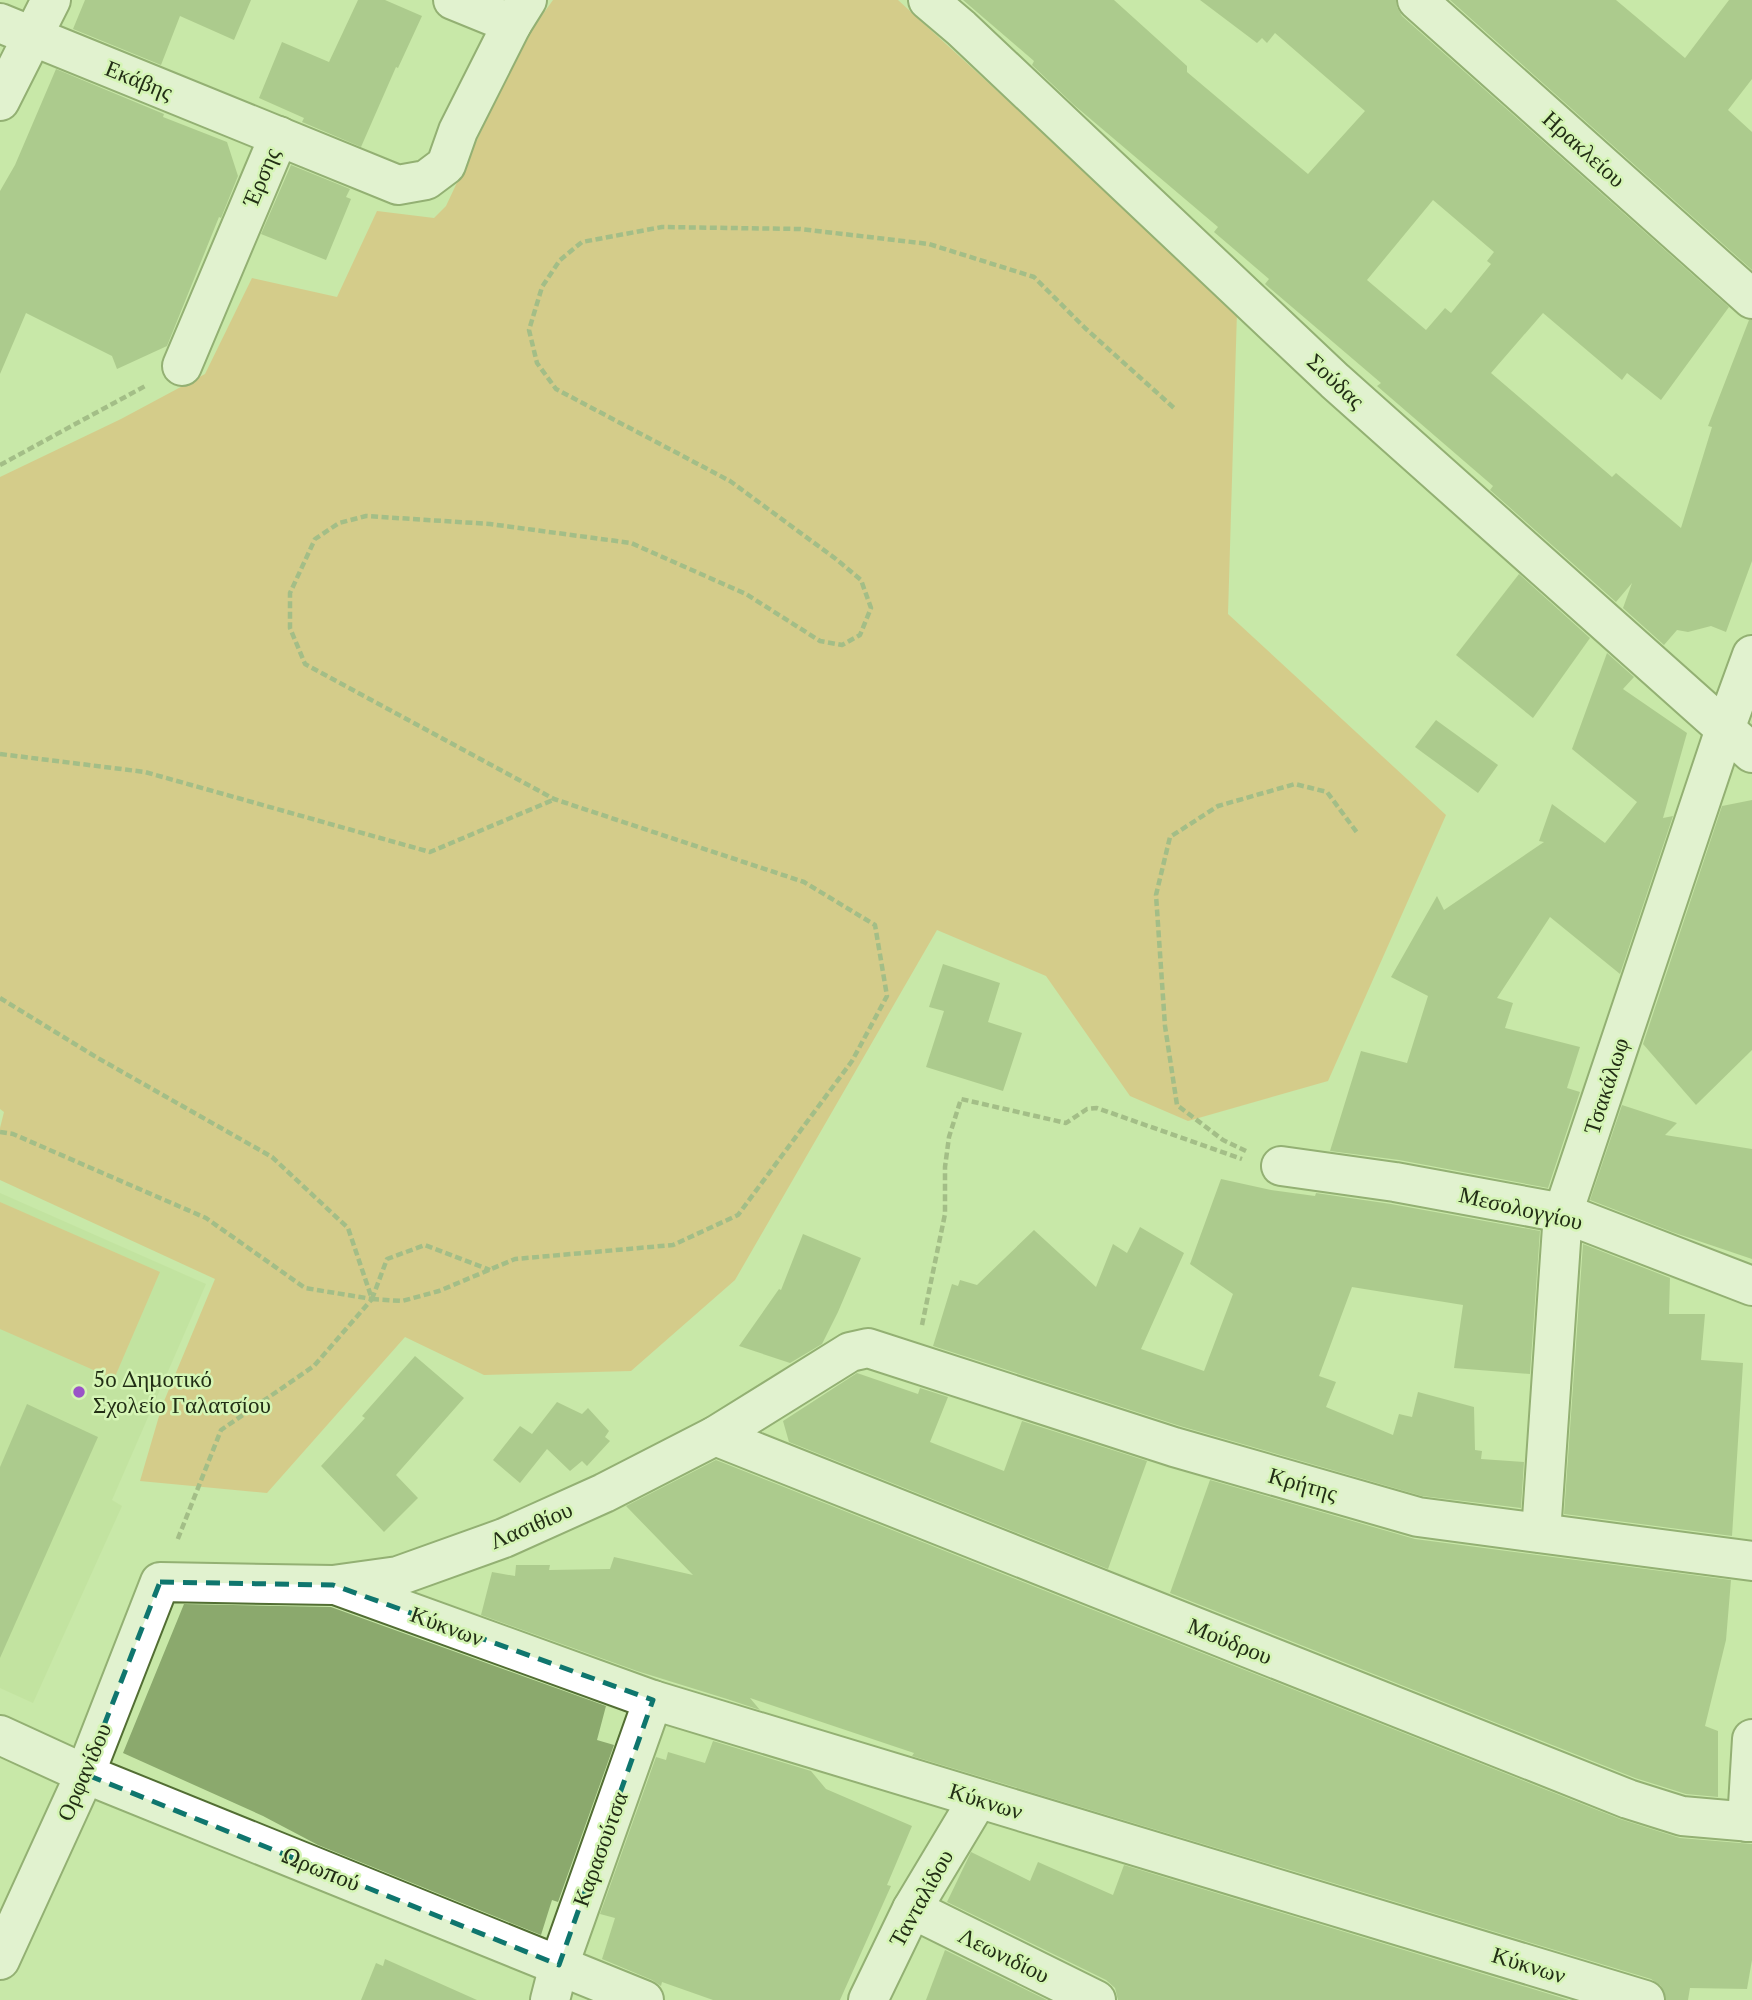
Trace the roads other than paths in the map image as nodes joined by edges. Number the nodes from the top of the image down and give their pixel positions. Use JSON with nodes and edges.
{"nodes":[{"id":1,"x":51,"y":0,"type":"edge"},
{"id":2,"x":453,"y":0,"type":"edge"},
{"id":3,"x":928,"y":0,"type":"edge"},
{"id":4,"x":1417,"y":0,"type":"edge"},
{"id":5,"x":520,"y":12,"type":"edge"},
{"id":6,"x":964,"y":14,"type":"edge"},
{"id":7,"x":16,"y":30,"type":"edge"},
{"id":8,"x":0,"y":101,"type":"edge"},
{"id":9,"x":279,"y":136,"type":"junction"},
{"id":10,"x":1752,"y":299,"type":"edge"},
{"id":11,"x":182,"y":366,"type":"road end"},
{"id":12,"x":1752,"y":655,"type":"edge"},
{"id":13,"x":1738,"y":741,"type":"edge"},
{"id":14,"x":1280,"y":1166,"type":"road end"},
{"id":15,"x":1563,"y":1213,"type":"junction"},
{"id":16,"x":1752,"y":1286,"type":"edge"},
{"id":17,"x":868,"y":1348,"type":"joint"},
{"id":18,"x":715,"y":1436,"type":"junction"},
{"id":19,"x":1541,"y":1533,"type":"junction"},
{"id":20,"x":1752,"y":1561,"type":"edge"},
{"id":21,"x":160,"y":1582,"type":"joint"},
{"id":22,"x":333,"y":1584,"type":"junction"},
{"id":23,"x":653,"y":1700,"type":"junction"},
{"id":24,"x":0,"y":1735,"type":"edge"},
{"id":25,"x":1752,"y":1739,"type":"edge"},
{"id":26,"x":85,"y":1774,"type":"junction"},
{"id":27,"x":978,"y":1799,"type":"junction"},
{"id":28,"x":1750,"y":1822,"type":"edge"},
{"id":29,"x":912,"y":1909,"type":"junction"},
{"id":30,"x":0,"y":1960,"type":"edge"},
{"id":31,"x":555,"y":1983,"type":"edge"},
{"id":32,"x":644,"y":2000,"type":"edge"},
{"id":33,"x":868,"y":2000,"type":"edge"},
{"id":34,"x":1096,"y":2000,"type":"edge"},
{"id":35,"x":1645,"y":2000,"type":"edge"}],
"edges":[{"from":1,"to":7,"type":"street"},
{"from":2,"to":5,"type":"street"},
{"from":3,"to":6,"type":"street","name":"Σούδας"},
{"from":4,"to":10,"type":"street","name":"Ηρακλείου"},
{"from":5,"to":9,"type":"street","name":"Έρσης"},
{"from":6,"to":13,"type":"street","name":"Σούδας"},
{"from":7,"to":8,"type":"street"},
{"from":7,"to":9,"type":"street","name":"Εκάβης"},
{"from":9,"to":11,"type":"street","name":"Έρσης"},
{"from":12,"to":13,"type":"street","name":"Τσακάλωφ"},
{"from":13,"to":15,"type":"street","name":"Τσακάλωφ"},
{"from":14,"to":15,"type":"street","name":"Μεσολογγίου"},
{"from":15,"to":16,"type":"street","name":"Μεσολογγίου"},
{"from":15,"to":19,"type":"street","name":"Τσακάλωφ"},
{"from":17,"to":18,"type":"street","name":"Λασιθίου"},
{"from":17,"to":19,"type":"street","name":"Κρήτης"},
{"from":18,"to":22,"type":"street","name":"Λασιθίου"},
{"from":18,"to":28,"type":"street","name":"Μούδρου"},
{"from":19,"to":20,"type":"street","name":"Κρήτης"},
{"from":21,"to":22,"type":"street","name":"Λασιθίου"},
{"from":21,"to":26,"type":"street","name":"Ορφανίδου"},
{"from":22,"to":23,"type":"street","name":"Κύκνων"},
{"from":23,"to":27,"type":"street","name":"Κύκνων"},
{"from":23,"to":31,"type":"street","name":"Καρασούτσα"},
{"from":24,"to":26,"type":"street","name":"Ωρωπού"},
{"from":25,"to":28,"type":"street"},
{"from":26,"to":30,"type":"street","name":"Ορφανίδου"},
{"from":26,"to":31,"type":"street","name":"Ωρωπού"},
{"from":27,"to":29,"type":"street","name":"Τανταλίδου"},
{"from":27,"to":35,"type":"street","name":"Κύκνων"},
{"from":29,"to":33,"type":"street","name":"Τανταλίδου"},
{"from":29,"to":34,"type":"street","name":"Λεωνιδίου"},
{"from":31,"to":32,"type":"street","name":"Ωρωπού"}]}
